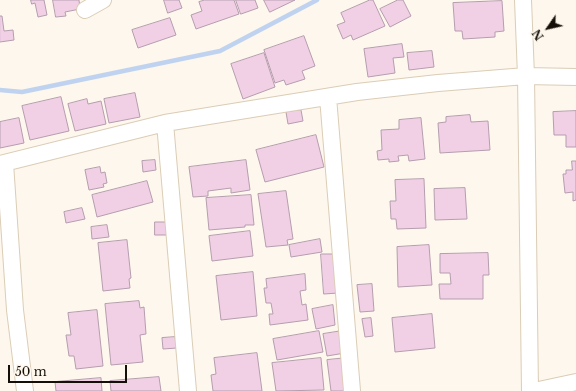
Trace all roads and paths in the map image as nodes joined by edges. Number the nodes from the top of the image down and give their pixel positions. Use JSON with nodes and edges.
{"nodes":[{"id":1,"x":103,"y":0,"type":"edge"},
{"id":2,"x":523,"y":0,"type":"edge"},
{"id":3,"x":86,"y":10,"type":"dead end"},
{"id":4,"x":526,"y":76,"type":"junction"},
{"id":5,"x":576,"y":77,"type":"edge"},
{"id":6,"x":328,"y":97,"type":"junction"},
{"id":7,"x":165,"y":123,"type":"junction"},
{"id":8,"x":3,"y":164,"type":"edge"},
{"id":9,"x":576,"y":382,"type":"edge"},
{"id":10,"x":25,"y":391,"type":"edge"},
{"id":11,"x":188,"y":391,"type":"edge"},
{"id":12,"x":352,"y":391,"type":"edge"},
{"id":13,"x":530,"y":391,"type":"edge"},
{"id":14,"x":534,"y":391,"type":"edge"}],
"edges":[{"from":1,"to":3,"type":"street"},
{"from":2,"to":4,"type":"street"},
{"from":4,"to":5,"type":"street"},
{"from":4,"to":6,"type":"street"},
{"from":4,"to":13,"type":"street"},
{"from":6,"to":7,"type":"street"},
{"from":6,"to":12,"type":"street"},
{"from":7,"to":8,"type":"street"},
{"from":7,"to":11,"type":"street"},
{"from":8,"to":10,"type":"street"},
{"from":9,"to":14,"type":"street"}]}
